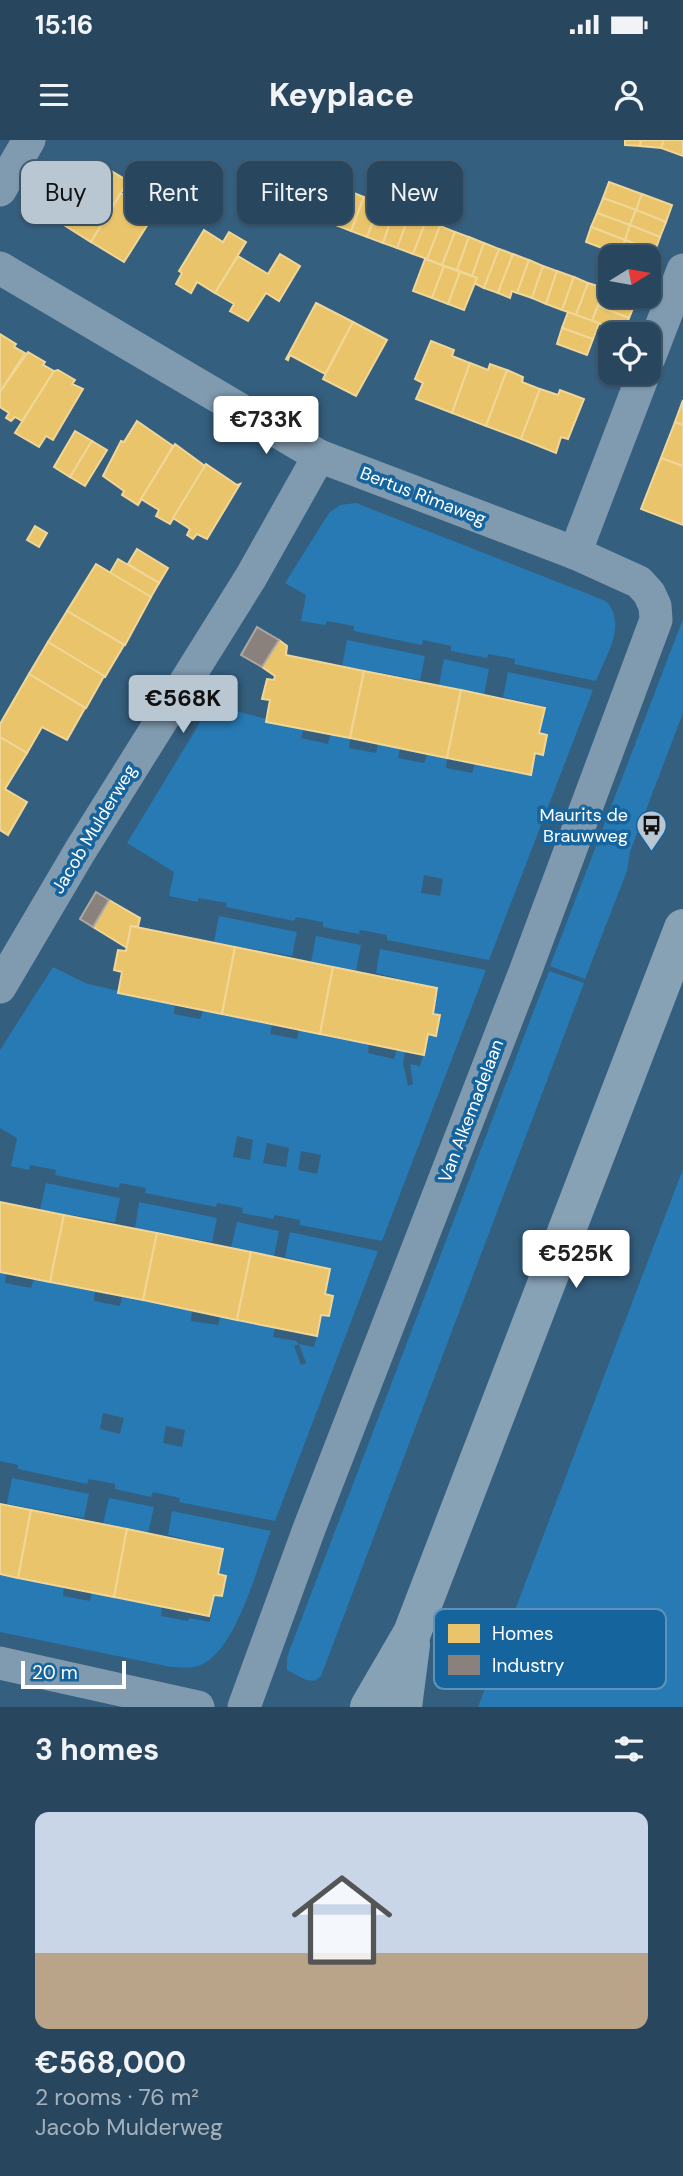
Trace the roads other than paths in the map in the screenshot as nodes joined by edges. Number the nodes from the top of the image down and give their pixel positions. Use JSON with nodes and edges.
{"nodes":[{"id":1,"x":29,"y":140,"type":"edge"},
{"id":2,"x":0,"y":190,"type":"edge"},
{"id":3,"x":0,"y":268,"type":"edge"},
{"id":4,"x":683,"y":270,"type":"edge"},
{"id":5,"x":661,"y":327,"type":"edge"},
{"id":6,"x":639,"y":385,"type":"edge"},
{"id":7,"x":319,"y":456,"type":"junction"},
{"id":8,"x":575,"y":554,"type":"junction"},
{"id":9,"x":683,"y":928,"type":"edge"},
{"id":10,"x":0,"y":987,"type":"edge"},
{"id":11,"x":412,"y":1633,"type":"junction"},
{"id":12,"x":0,"y":1663,"type":"edge"},
{"id":13,"x":198,"y":1707,"type":"edge"},
{"id":14,"x":244,"y":1707,"type":"edge"},
{"id":15,"x":369,"y":1707,"type":"edge"},
{"id":16,"x":403,"y":1707,"type":"edge"}],
"edges":[{"from":1,"to":2,"type":"street"},
{"from":3,"to":7,"type":"street","name":"Bertus Rimaweg"},
{"from":4,"to":5,"type":"street"},
{"from":6,"to":8,"type":"street"},
{"from":7,"to":8,"type":"street","name":"Bertus Rimaweg"},
{"from":7,"to":10,"type":"street","name":"Jacob Mulderweg"},
{"from":8,"to":14,"type":"street","name":"Van Alkemadelaan"},
{"from":9,"to":11,"type":"main road"},
{"from":11,"to":15,"type":"main road"},
{"from":11,"to":16,"type":"main road"},
{"from":12,"to":13,"type":"street"}]}
